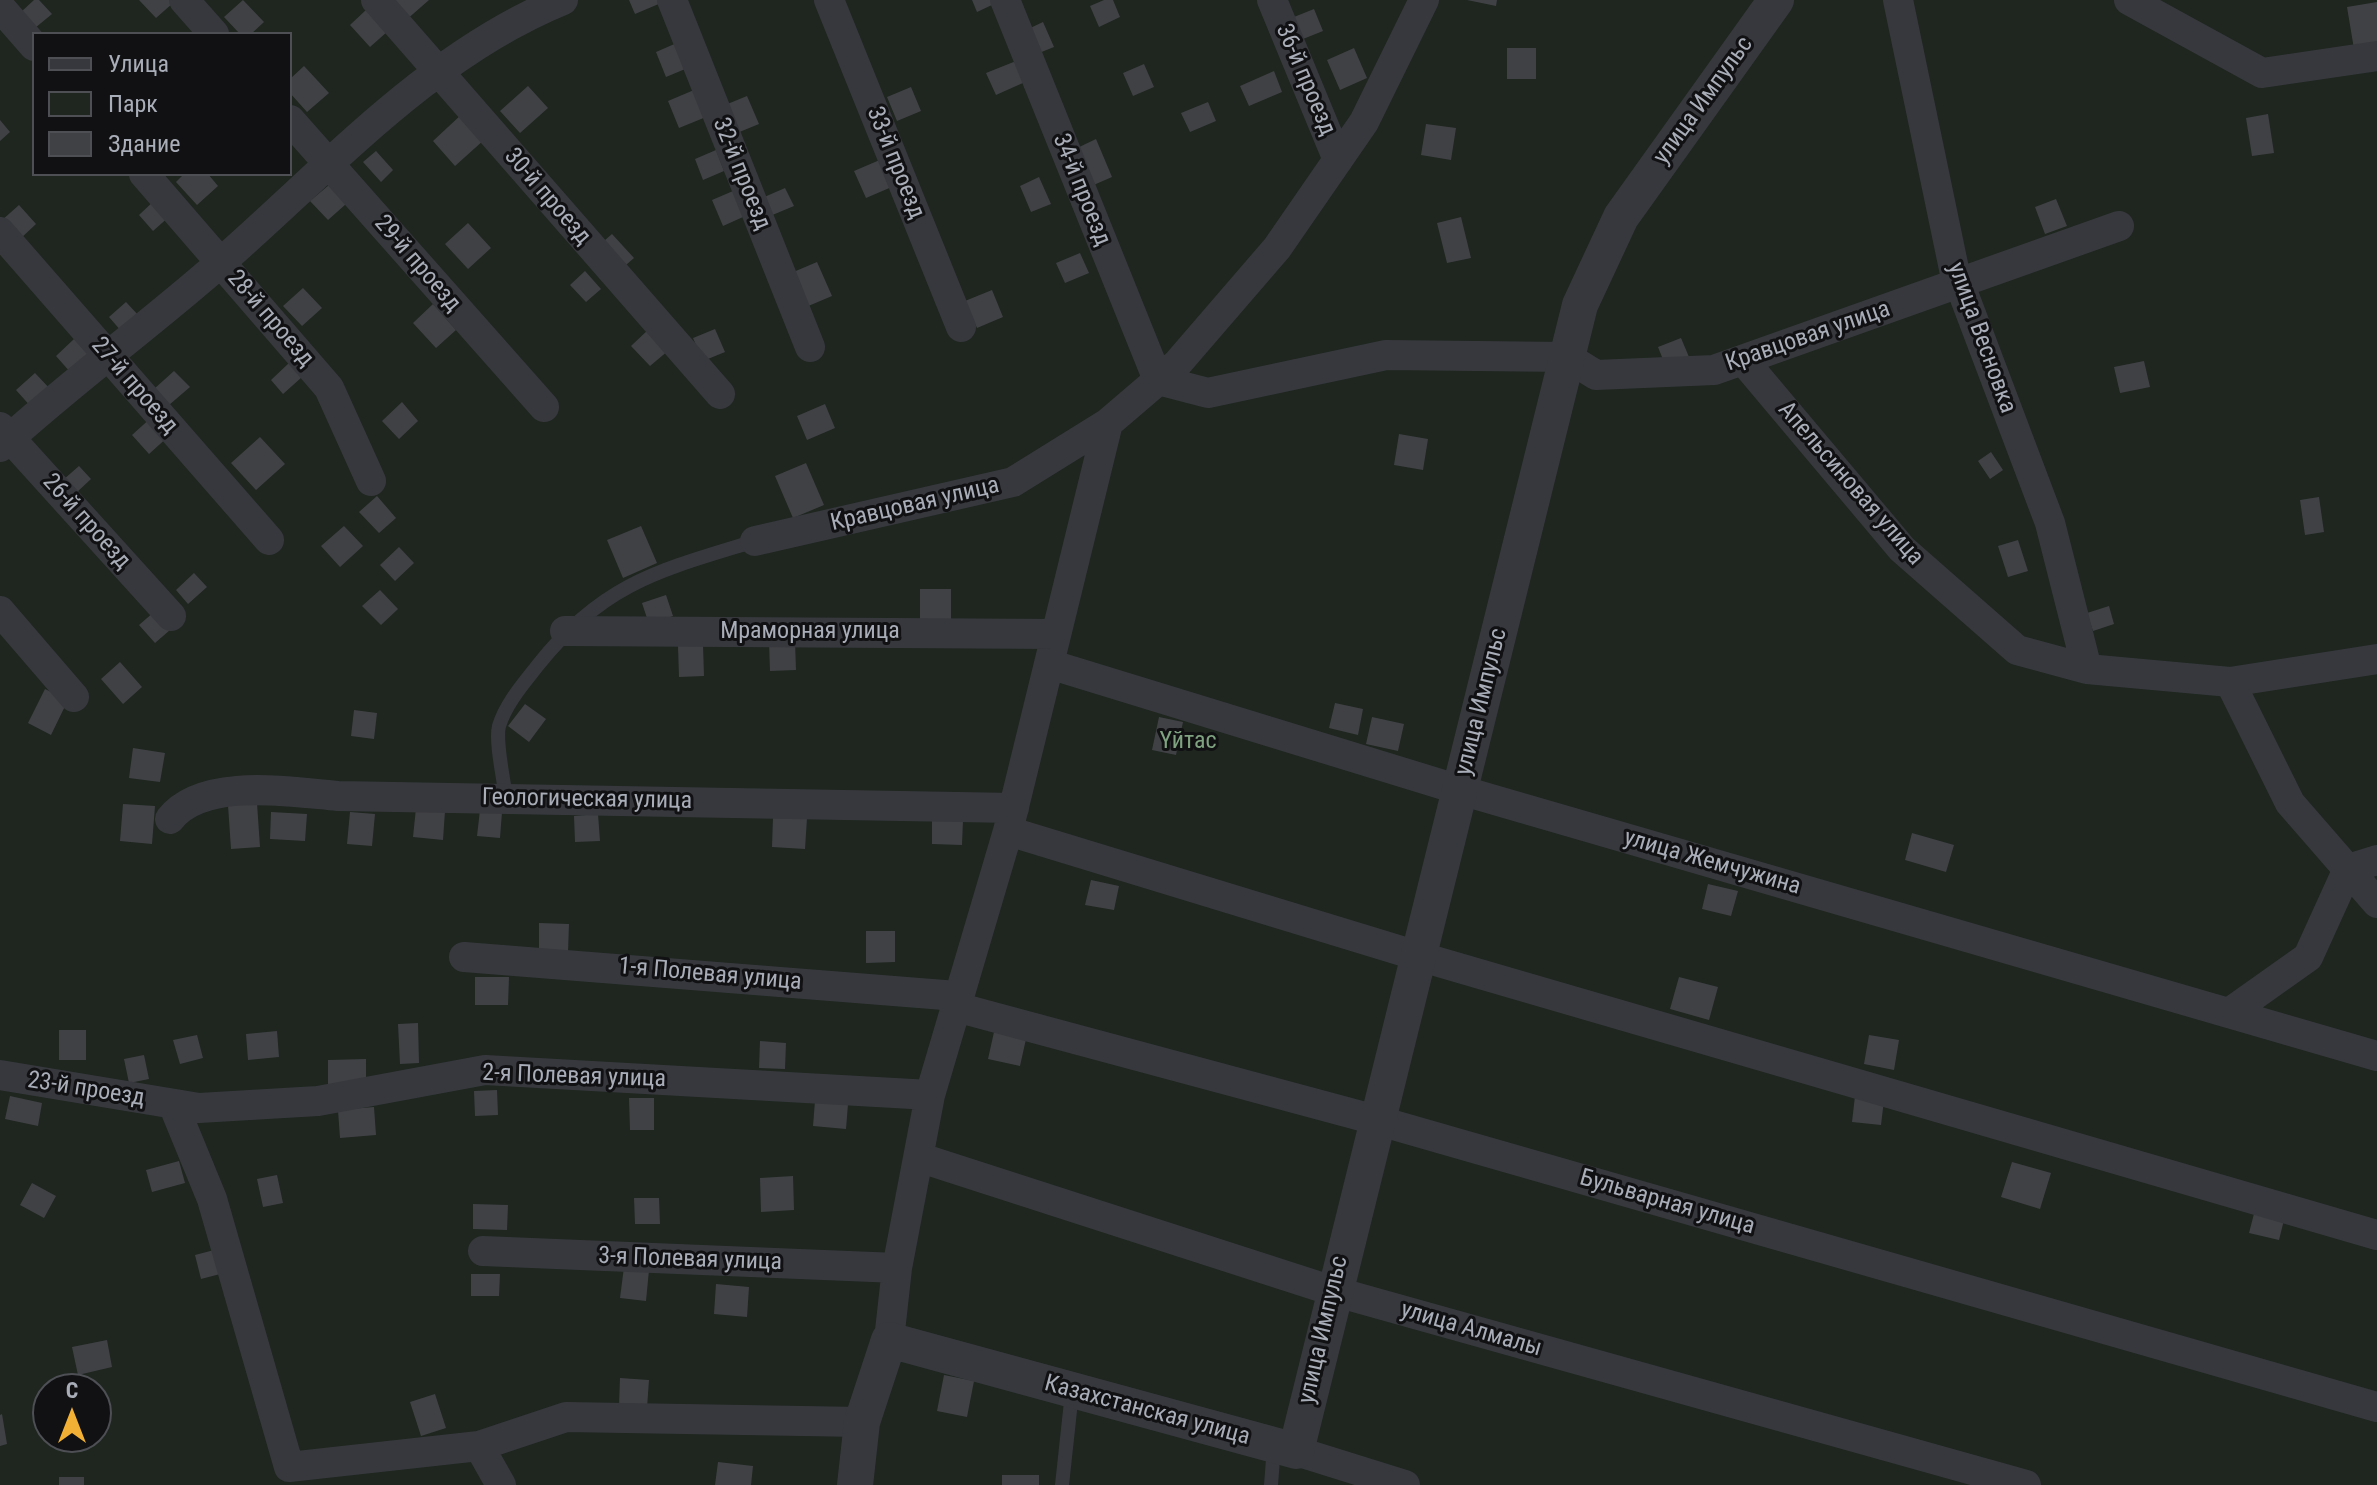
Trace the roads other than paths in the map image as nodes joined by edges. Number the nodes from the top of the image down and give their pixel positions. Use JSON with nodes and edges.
{"nodes":[{"id":1,"x":184,"y":0,"type":"edge"},
{"id":2,"x":376,"y":0,"type":"edge"},
{"id":3,"x":563,"y":0,"type":"edge"},
{"id":4,"x":672,"y":0,"type":"edge"},
{"id":5,"x":829,"y":0,"type":"edge"},
{"id":6,"x":1005,"y":0,"type":"edge"},
{"id":7,"x":1272,"y":0,"type":"edge"},
{"id":8,"x":1424,"y":0,"type":"edge"},
{"id":9,"x":1776,"y":0,"type":"edge"},
{"id":10,"x":1898,"y":0,"type":"edge"},
{"id":11,"x":2129,"y":0,"type":"edge"},
{"id":12,"x":0,"y":7,"type":"edge"},
{"id":13,"x":525,"y":7,"type":"edge"},
{"id":14,"x":212,"y":32,"type":"edge"},
{"id":15,"x":32,"y":44,"type":"edge"},
{"id":16,"x":2377,"y":56,"type":"edge"},
{"id":17,"x":437,"y":72,"type":"junction"},
{"id":18,"x":292,"y":122,"type":"edge"},
{"id":19,"x":1338,"y":160,"type":"junction"},
{"id":20,"x":328,"y":163,"type":"junction"},
{"id":21,"x":146,"y":176,"type":"edge"},
{"id":22,"x":2119,"y":226,"type":"dead end"},
{"id":23,"x":0,"y":232,"type":"edge"},
{"id":24,"x":221,"y":263,"type":"junction"},
{"id":25,"x":1959,"y":284,"type":"junction"},
{"id":26,"x":961,"y":327,"type":"dead end"},
{"id":27,"x":810,"y":347,"type":"dead end"},
{"id":28,"x":110,"y":357,"type":"junction"},
{"id":29,"x":1567,"y":357,"type":"junction"},
{"id":30,"x":1743,"y":360,"type":"junction"},
{"id":31,"x":1158,"y":380,"type":"junction"},
{"id":32,"x":720,"y":394,"type":"dead end"},
{"id":33,"x":544,"y":407,"type":"dead end"},
{"id":34,"x":1108,"y":423,"type":"junction"},
{"id":35,"x":3,"y":437,"type":"edge"},
{"id":36,"x":371,"y":481,"type":"dead end"},
{"id":37,"x":269,"y":540,"type":"dead end"},
{"id":38,"x":755,"y":541,"type":"joint"},
{"id":39,"x":0,"y":611,"type":"edge"},
{"id":40,"x":171,"y":616,"type":"dead end"},
{"id":41,"x":565,"y":631,"type":"junction"},
{"id":42,"x":1056,"y":634,"type":"junction"},
{"id":43,"x":2377,"y":659,"type":"edge"},
{"id":44,"x":1049,"y":664,"type":"junction"},
{"id":45,"x":2087,"y":669,"type":"junction"},
{"id":46,"x":2230,"y":682,"type":"junction"},
{"id":47,"x":74,"y":697,"type":"dead end"},
{"id":48,"x":1460,"y":790,"type":"junction"},
{"id":49,"x":506,"y":798,"type":"junction"},
{"id":50,"x":170,"y":819,"type":"dead end"},
{"id":51,"x":1011,"y":819,"type":"junction"},
{"id":52,"x":2377,"y":860,"type":"edge"},
{"id":53,"x":2348,"y":869,"type":"junction"},
{"id":54,"x":2377,"y":903,"type":"edge"},
{"id":55,"x":1418,"y":956,"type":"junction"},
{"id":56,"x":464,"y":957,"type":"dead end"},
{"id":57,"x":957,"y":1001,"type":"junction"},
{"id":58,"x":2229,"y":1013,"type":"junction"},
{"id":59,"x":2377,"y":1056,"type":"edge"},
{"id":60,"x":0,"y":1075,"type":"edge"},
{"id":61,"x":930,"y":1095,"type":"junction"},
{"id":62,"x":173,"y":1104,"type":"junction"},
{"id":63,"x":1376,"y":1120,"type":"junction"},
{"id":64,"x":921,"y":1158,"type":"junction"},
{"id":65,"x":2377,"y":1235,"type":"edge"},
{"id":66,"x":483,"y":1251,"type":"dead end"},
{"id":67,"x":897,"y":1268,"type":"junction"},
{"id":68,"x":1333,"y":1291,"type":"junction"},
{"id":69,"x":889,"y":1340,"type":"junction"},
{"id":70,"x":1072,"y":1392,"type":"junction"},
{"id":71,"x":2377,"y":1407,"type":"edge"},
{"id":72,"x":862,"y":1422,"type":"junction"},
{"id":73,"x":479,"y":1446,"type":"junction"},
{"id":74,"x":1285,"y":1448,"type":"junction"},
{"id":75,"x":1388,"y":1482,"type":"edge"},
{"id":76,"x":501,"y":1485,"type":"edge"},
{"id":77,"x":855,"y":1485,"type":"edge"},
{"id":78,"x":1062,"y":1485,"type":"edge"},
{"id":79,"x":1271,"y":1485,"type":"edge"},
{"id":80,"x":2026,"y":1485,"type":"edge"}],
"edges":[{"from":1,"to":14,"type":"street"},
{"from":2,"to":17,"type":"street","name":"30-й проезд"},
{"from":3,"to":13,"type":"street"},
{"from":4,"to":27,"type":"street","name":"32-й проезд"},
{"from":5,"to":26,"type":"street","name":"33-й проезд"},
{"from":6,"to":31,"type":"street","name":"34-й проезд"},
{"from":7,"to":19,"type":"street","name":"36-й проезд"},
{"from":8,"to":19,"type":"street","name":"Кравцовая улица"},
{"from":9,"to":29,"type":"street","name":"улица Импульс"},
{"from":10,"to":25,"type":"street","name":"улица Весновка"},
{"from":11,"to":16,"type":"street"},
{"from":12,"to":15,"type":"street"},
{"from":13,"to":17,"type":"street"},
{"from":17,"to":20,"type":"street"},
{"from":17,"to":32,"type":"street","name":"30-й проезд"},
{"from":18,"to":20,"type":"street","name":"29-й проезд"},
{"from":19,"to":31,"type":"street","name":"Кравцовая улица"},
{"from":20,"to":24,"type":"street"},
{"from":20,"to":33,"type":"street","name":"29-й проезд"},
{"from":21,"to":24,"type":"street","name":"28-й проезд"},
{"from":22,"to":25,"type":"street","name":"Кравцовая улица"},
{"from":23,"to":28,"type":"street","name":"27-й проезд"},
{"from":24,"to":28,"type":"street"},
{"from":24,"to":36,"type":"street","name":"28-й проезд"},
{"from":25,"to":30,"type":"street","name":"Кравцовая улица"},
{"from":25,"to":45,"type":"street","name":"улица Весновка"},
{"from":28,"to":35,"type":"street"},
{"from":28,"to":37,"type":"street","name":"27-й проезд"},
{"from":29,"to":30,"type":"street","name":"Кравцовая улица"},
{"from":29,"to":31,"type":"street","name":"Кравцовая улица"},
{"from":29,"to":48,"type":"street","name":"улица Импульс"},
{"from":30,"to":45,"type":"street","name":"Апельсиновая улица"},
{"from":31,"to":34,"type":"street","name":"Кравцовая улица"},
{"from":34,"to":38,"type":"street","name":"Кравцовая улица"},
{"from":34,"to":42,"type":"street"},
{"from":35,"to":40,"type":"street","name":"26-й проезд"},
{"from":38,"to":41,"type":"lane"},
{"from":39,"to":47,"type":"street"},
{"from":41,"to":42,"type":"street","name":"Мраморная улица"},
{"from":41,"to":49,"type":"lane"},
{"from":42,"to":44,"type":"street"},
{"from":43,"to":46,"type":"street","name":"Апельсиновая улица"},
{"from":44,"to":48,"type":"street","name":"улица Жемчужина"},
{"from":44,"to":51,"type":"street"},
{"from":45,"to":46,"type":"street","name":"Апельсиновая улица"},
{"from":46,"to":53,"type":"street"},
{"from":48,"to":55,"type":"street","name":"улица Импульс"},
{"from":48,"to":58,"type":"street","name":"улица Жемчужина"},
{"from":49,"to":50,"type":"street","name":"Геологическая улица"},
{"from":49,"to":51,"type":"street","name":"Геологическая улица"},
{"from":51,"to":55,"type":"street","name":"Геологическая улица"},
{"from":51,"to":57,"type":"street"},
{"from":52,"to":53,"type":"street"},
{"from":53,"to":54,"type":"street"},
{"from":53,"to":58,"type":"street"},
{"from":55,"to":63,"type":"street","name":"улица Импульс"},
{"from":55,"to":65,"type":"street","name":"Геологическая улица"},
{"from":56,"to":57,"type":"street","name":"1-я Полевая улица"},
{"from":57,"to":61,"type":"street"},
{"from":57,"to":63,"type":"street","name":"Бульварная улица"},
{"from":58,"to":59,"type":"street","name":"улица Жемчужина"},
{"from":60,"to":62,"type":"street","name":"23-й проезд"},
{"from":61,"to":62,"type":"street","name":"2-я Полевая улица"},
{"from":61,"to":64,"type":"street"},
{"from":62,"to":73,"type":"street"},
{"from":63,"to":68,"type":"street","name":"улица Импульс"},
{"from":63,"to":71,"type":"street","name":"Бульварная улица"},
{"from":64,"to":67,"type":"street"},
{"from":64,"to":68,"type":"street","name":"улица Алмалы"},
{"from":66,"to":67,"type":"street","name":"3-я Полевая улица"},
{"from":67,"to":69,"type":"street"},
{"from":68,"to":74,"type":"street","name":"улица Импульс"},
{"from":68,"to":80,"type":"street","name":"улица Алмалы"},
{"from":69,"to":70,"type":"street","name":"Казахстанская улица"},
{"from":69,"to":72,"type":"street"},
{"from":70,"to":74,"type":"street","name":"Казахстанская улица"},
{"from":70,"to":78,"type":"lane"},
{"from":72,"to":73,"type":"street"},
{"from":72,"to":77,"type":"street"},
{"from":73,"to":76,"type":"street"},
{"from":74,"to":75,"type":"street","name":"Казахстанская улица"},
{"from":74,"to":79,"type":"lane"}]}
